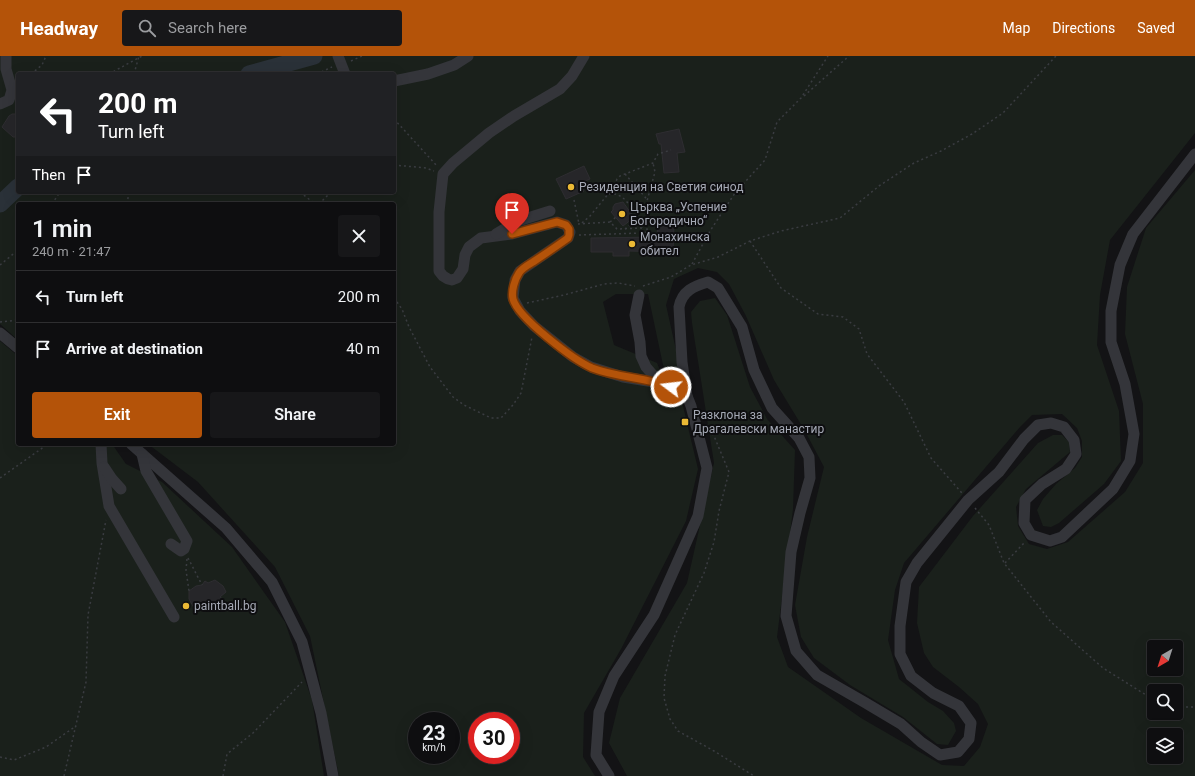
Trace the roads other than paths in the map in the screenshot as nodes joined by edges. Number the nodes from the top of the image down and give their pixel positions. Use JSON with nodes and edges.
{"nodes":[{"id":1,"x":6,"y":56,"type":"edge"},
{"id":2,"x":468,"y":56,"type":"edge"},
{"id":3,"x":584,"y":56,"type":"edge"},
{"id":4,"x":396,"y":81,"type":"edge"},
{"id":5,"x":0,"y":104,"type":"edge"},
{"id":6,"x":1195,"y":154,"type":"edge"},
{"id":7,"x":550,"y":211,"type":"dead end"},
{"id":8,"x":492,"y":236,"type":"junction"},
{"id":9,"x":639,"y":291,"type":"road end"},
{"id":10,"x":0,"y":333,"type":"edge"},
{"id":11,"x":16,"y":346,"type":"edge"},
{"id":12,"x":660,"y":383,"type":"junction"},
{"id":13,"x":687,"y":396,"type":"junction"},
{"id":14,"x":101,"y":446,"type":"edge"},
{"id":15,"x":133,"y":446,"type":"edge"},
{"id":16,"x":142,"y":454,"type":"junction"},
{"id":17,"x":102,"y":463,"type":"junction"},
{"id":18,"x":121,"y":489,"type":"dead end"},
{"id":19,"x":172,"y":544,"type":"dead end"},
{"id":20,"x":174,"y":617,"type":"dead end"},
{"id":21,"x":333,"y":776,"type":"edge"},
{"id":22,"x":609,"y":776,"type":"edge"}],
"edges":[{"from":1,"to":5,"type":"street"},
{"from":2,"to":4,"type":"street"},
{"from":3,"to":8,"type":"street"},
{"from":6,"to":13,"type":"street"},
{"from":7,"to":8,"type":"street"},
{"from":8,"to":12,"type":"street"},
{"from":9,"to":12,"type":"street"},
{"from":10,"to":11,"type":"street"},
{"from":12,"to":13,"type":"street"},
{"from":13,"to":22,"type":"street"},
{"from":14,"to":17,"type":"street"},
{"from":15,"to":16,"type":"street"},
{"from":16,"to":19,"type":"street"},
{"from":16,"to":21,"type":"street"},
{"from":17,"to":18,"type":"street"},
{"from":17,"to":20,"type":"street"}]}
